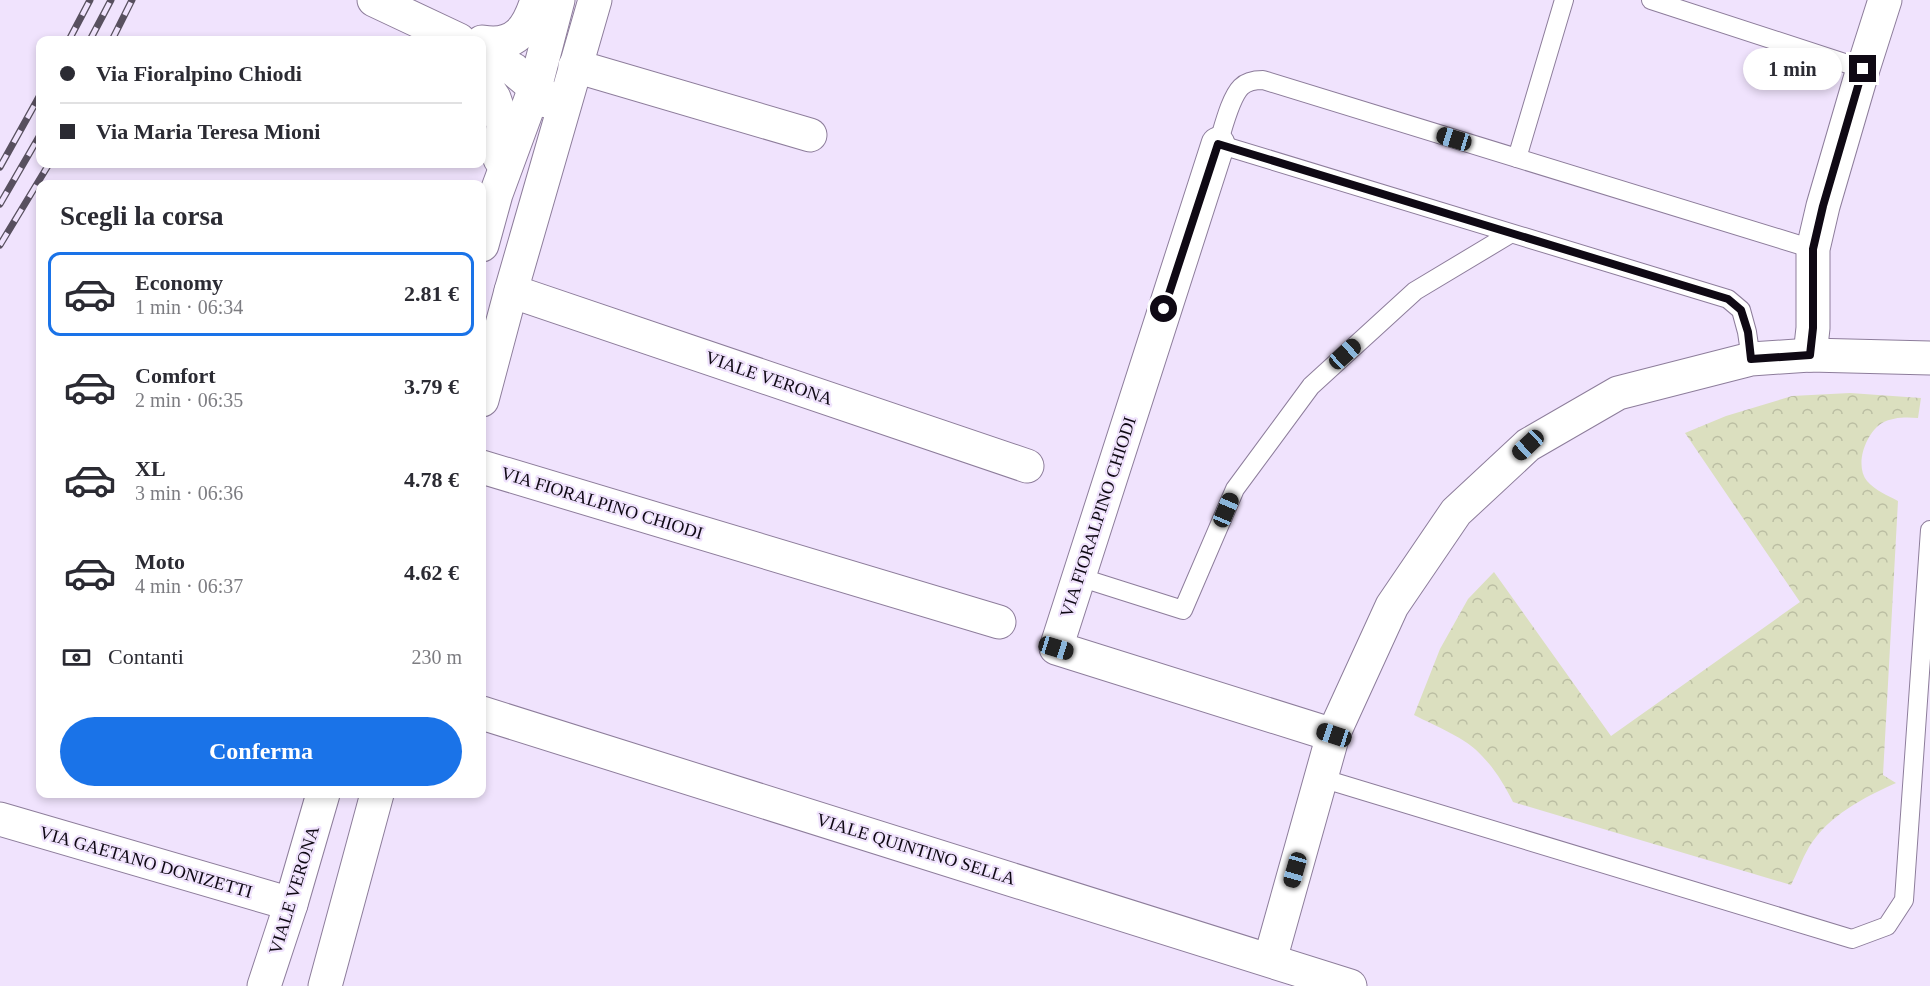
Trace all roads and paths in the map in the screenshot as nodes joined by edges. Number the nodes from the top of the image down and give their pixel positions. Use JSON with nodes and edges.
{"nodes":[{"id":1,"x":374,"y":0,"type":"edge"},
{"id":2,"x":537,"y":0,"type":"edge"},
{"id":3,"x":558,"y":0,"type":"edge"},
{"id":4,"x":595,"y":0,"type":"edge"},
{"id":5,"x":1564,"y":0,"type":"edge"},
{"id":6,"x":1651,"y":0,"type":"edge"},
{"id":7,"x":1885,"y":0,"type":"edge"},
{"id":8,"x":452,"y":36,"type":"edge"},
{"id":9,"x":486,"y":43,"type":"edge"},
{"id":10,"x":486,"y":54,"type":"edge"},
{"id":11,"x":575,"y":66,"type":"junction"},
{"id":12,"x":1863,"y":69,"type":"junction"},
{"id":13,"x":486,"y":86,"type":"edge"},
{"id":14,"x":535,"y":87,"type":"junction"},
{"id":15,"x":810,"y":135,"type":"dead end"},
{"id":16,"x":1218,"y":144,"type":"junction"},
{"id":17,"x":1517,"y":158,"type":"junction"},
{"id":18,"x":496,"y":194,"type":"junction"},
{"id":19,"x":536,"y":206,"type":"junction"},
{"id":20,"x":486,"y":230,"type":"edge"},
{"id":21,"x":1510,"y":234,"type":"junction"},
{"id":22,"x":1813,"y":249,"type":"junction"},
{"id":23,"x":511,"y":291,"type":"junction"},
{"id":24,"x":1810,"y":355,"type":"junction"},
{"id":25,"x":1930,"y":358,"type":"edge"},
{"id":26,"x":1751,"y":359,"type":"junction"},
{"id":27,"x":486,"y":385,"type":"edge"},
{"id":28,"x":1027,"y":466,"type":"dead end"},
{"id":29,"x":486,"y":468,"type":"edge"},
{"id":30,"x":1930,"y":530,"type":"edge"},
{"id":31,"x":1079,"y":577,"type":"junction"},
{"id":32,"x":999,"y":622,"type":"dead end"},
{"id":33,"x":486,"y":714,"type":"edge"},
{"id":34,"x":1334,"y":735,"type":"junction"},
{"id":35,"x":1321,"y":778,"type":"junction"},
{"id":36,"x":322,"y":798,"type":"edge"},
{"id":37,"x":376,"y":798,"type":"edge"},
{"id":38,"x":0,"y":819,"type":"edge"},
{"id":39,"x":291,"y":904,"type":"junction"},
{"id":40,"x":1270,"y":960,"type":"junction"},
{"id":41,"x":264,"y":986,"type":"edge"},
{"id":42,"x":325,"y":986,"type":"edge"},
{"id":43,"x":1350,"y":986,"type":"edge"}],
"edges":[{"from":1,"to":8,"type":"street"},
{"from":2,"to":9,"type":"street"},
{"from":3,"to":14,"type":"street"},
{"from":4,"to":11,"type":"street"},
{"from":5,"to":17,"type":"lane"},
{"from":6,"to":12,"type":"lane"},
{"from":7,"to":12,"type":"street"},
{"from":10,"to":14,"type":"street"},
{"from":11,"to":15,"type":"street"},
{"from":11,"to":19,"type":"street"},
{"from":12,"to":22,"type":"street"},
{"from":13,"to":18,"type":"street"},
{"from":14,"to":18,"type":"street"},
{"from":14,"to":19,"type":"street"},
{"from":16,"to":17,"type":"lane"},
{"from":16,"to":21,"type":"lane"},
{"from":16,"to":31,"type":"street","name":"VIA FIORALPINO CHIODI"},
{"from":17,"to":22,"type":"lane"},
{"from":18,"to":20,"type":"street"},
{"from":19,"to":23,"type":"street"},
{"from":21,"to":26,"type":"lane"},
{"from":21,"to":31,"type":"lane"},
{"from":22,"to":24,"type":"street"},
{"from":23,"to":27,"type":"street"},
{"from":23,"to":28,"type":"street","name":"VIALE VERONA"},
{"from":24,"to":25,"type":"street"},
{"from":24,"to":26,"type":"street"},
{"from":26,"to":34,"type":"street"},
{"from":29,"to":32,"type":"street","name":"VIA FIORALPINO CHIODI"},
{"from":30,"to":35,"type":"lane"},
{"from":31,"to":34,"type":"street","name":"VIA FIORALPINO CHIODI"},
{"from":33,"to":40,"type":"street","name":"VIALE QUINTINO SELLA"},
{"from":34,"to":35,"type":"street"},
{"from":35,"to":40,"type":"street"},
{"from":36,"to":39,"type":"street","name":"VIALE VERONA"},
{"from":37,"to":42,"type":"street"},
{"from":38,"to":39,"type":"street","name":"VIA GAETANO DONIZETTI"},
{"from":39,"to":41,"type":"street","name":"VIALE VERONA"},
{"from":40,"to":43,"type":"street","name":"VIALE QUINTINO SELLA"}]}
